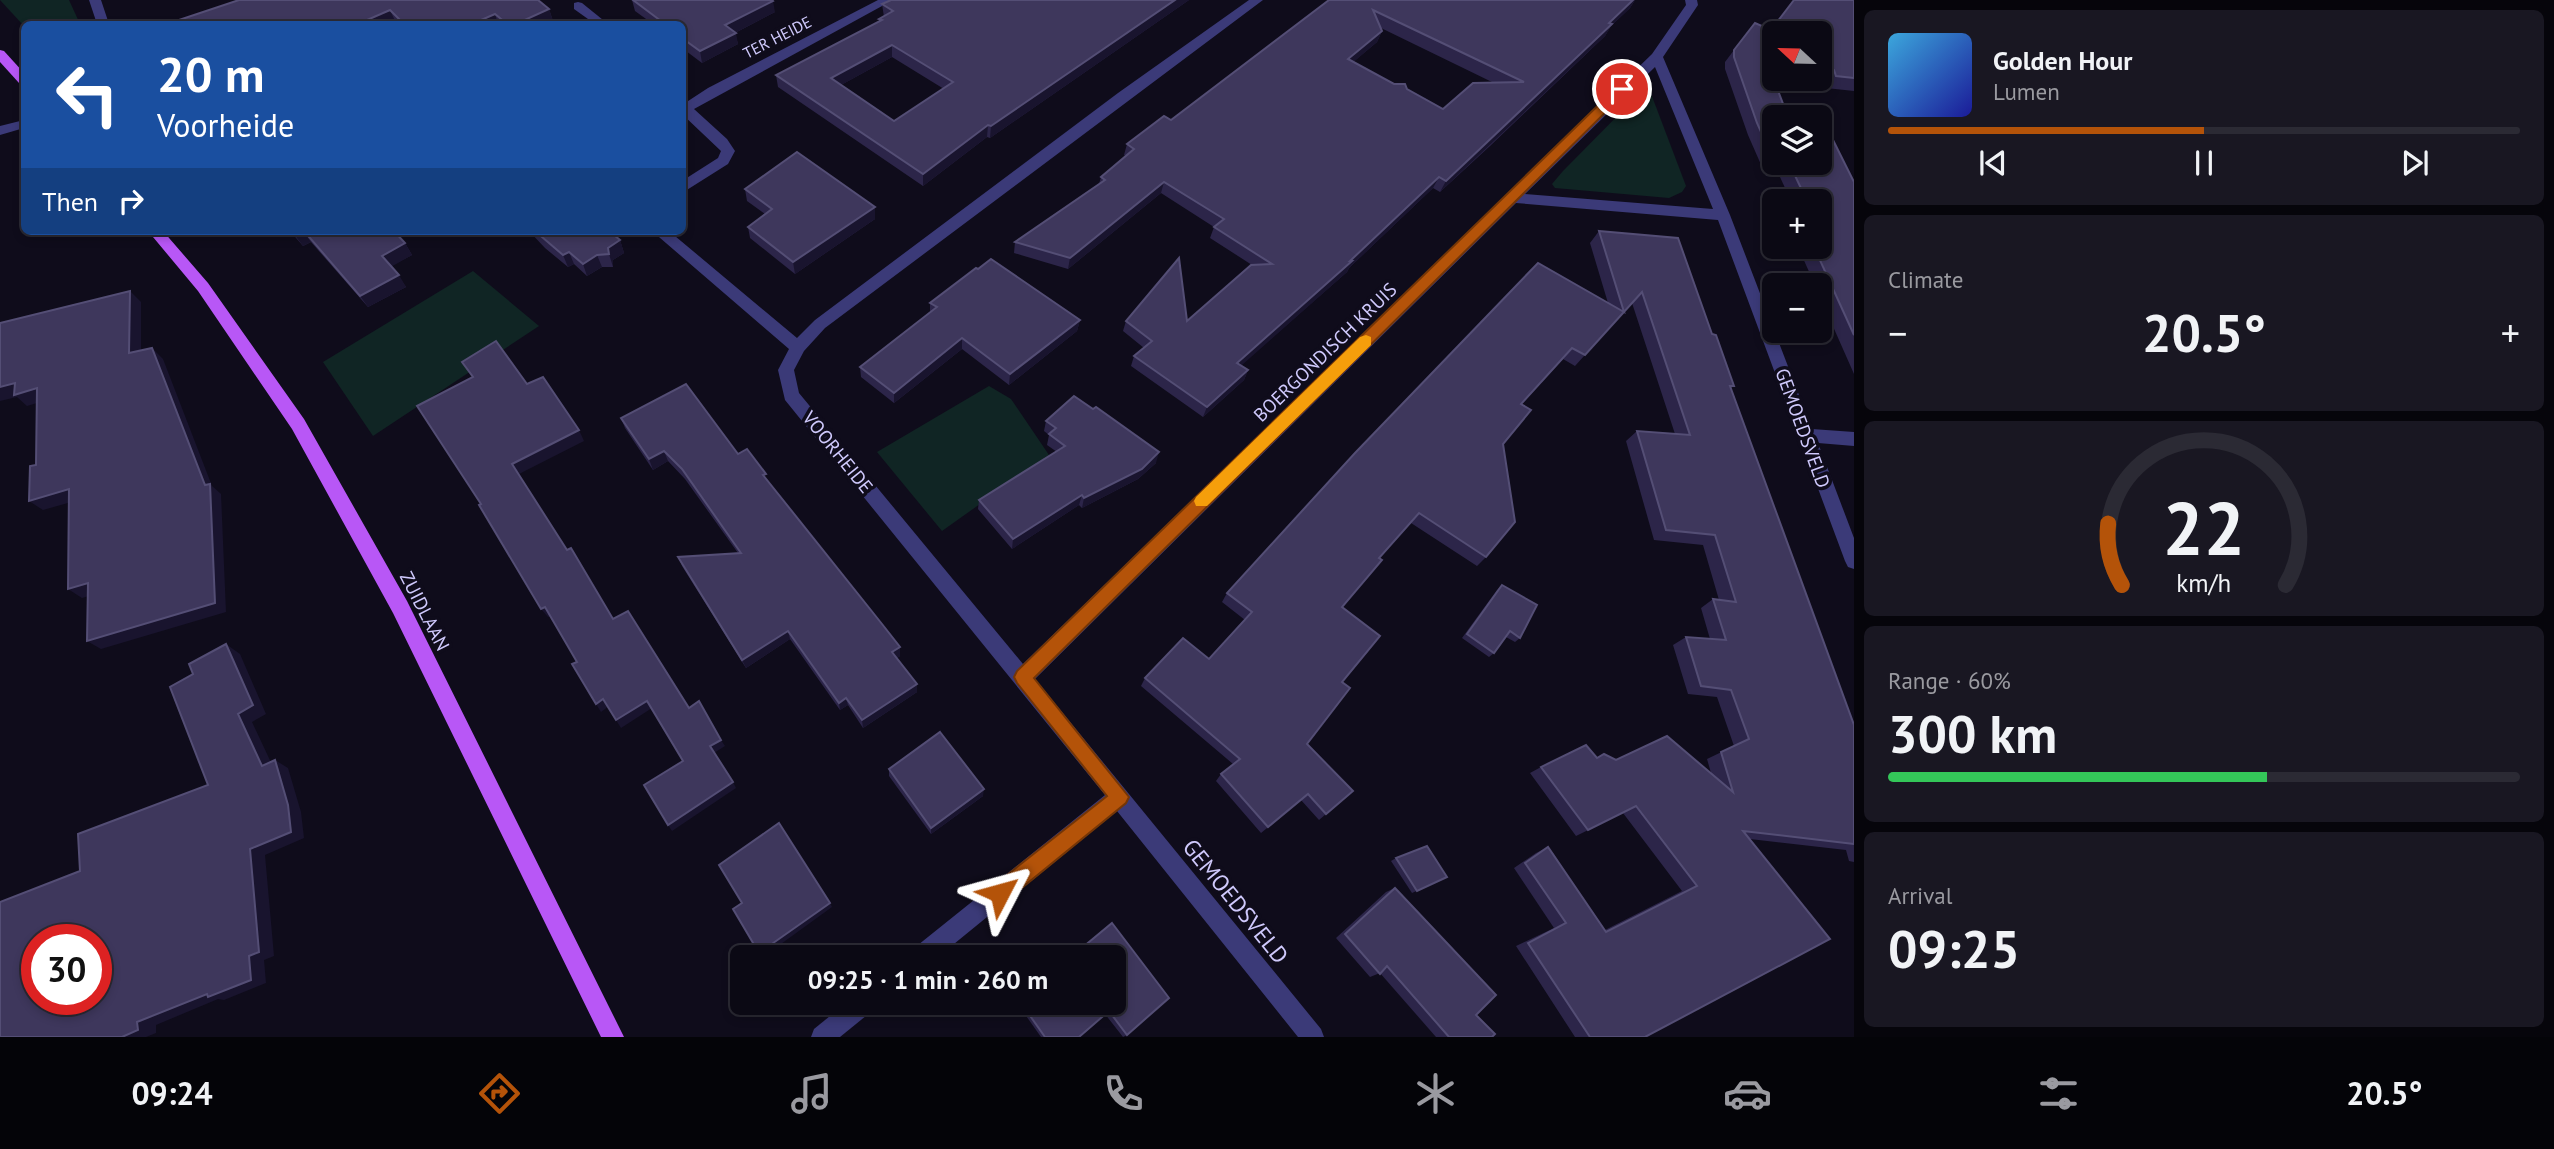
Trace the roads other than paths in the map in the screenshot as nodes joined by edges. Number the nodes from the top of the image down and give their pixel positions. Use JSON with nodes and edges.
{"nodes":[{"id":1,"x":95,"y":0,"type":"edge"},
{"id":2,"x":887,"y":0,"type":"edge"},
{"id":3,"x":1257,"y":0,"type":"edge"},
{"id":4,"x":1691,"y":0,"type":"edge"},
{"id":5,"x":578,"y":6,"type":"dead end"},
{"id":6,"x":102,"y":21,"type":"edge"},
{"id":7,"x":598,"y":21,"type":"edge"},
{"id":8,"x":0,"y":54,"type":"edge"},
{"id":9,"x":1657,"y":58,"type":"junction"},
{"id":10,"x":21,"y":77,"type":"edge"},
{"id":11,"x":686,"y":105,"type":"edge"},
{"id":12,"x":686,"y":108,"type":"edge"},
{"id":13,"x":21,"y":125,"type":"edge"},
{"id":14,"x":0,"y":131,"type":"edge"},
{"id":15,"x":686,"y":185,"type":"edge"},
{"id":16,"x":1513,"y":198,"type":"junction"},
{"id":17,"x":1723,"y":215,"type":"junction"},
{"id":18,"x":158,"y":235,"type":"edge"},
{"id":19,"x":664,"y":235,"type":"edge"},
{"id":20,"x":798,"y":347,"type":"junction"},
{"id":21,"x":1805,"y":435,"type":"junction"},
{"id":22,"x":1854,"y":439,"type":"edge"},
{"id":23,"x":1854,"y":561,"type":"edge"},
{"id":24,"x":1023,"y":677,"type":"junction"},
{"id":25,"x":1119,"y":797,"type":"junction"},
{"id":26,"x":936,"y":945,"type":"edge"},
{"id":27,"x":849,"y":1015,"type":"edge"},
{"id":28,"x":613,"y":1037,"type":"edge"},
{"id":29,"x":822,"y":1037,"type":"edge"},
{"id":30,"x":1313,"y":1037,"type":"edge"}],
"edges":[{"from":1,"to":6,"type":"street"},
{"from":2,"to":11,"type":"street","name":"TER HEIDE"},
{"from":3,"to":20,"type":"street","name":"VOORHEIDE"},
{"from":4,"to":9,"type":"street"},
{"from":5,"to":7,"type":"street"},
{"from":8,"to":10,"type":"main road"},
{"from":9,"to":16,"type":"street","name":"BOERGONDISCH KRUIS"},
{"from":9,"to":17,"type":"street","name":"GEMOEDSVELD"},
{"from":12,"to":15,"type":"street","name":"TER HEIDE"},
{"from":13,"to":14,"type":"street"},
{"from":16,"to":17,"type":"street"},
{"from":16,"to":24,"type":"street","name":"BOERGONDISCH KRUIS"},
{"from":17,"to":21,"type":"street","name":"GEMOEDSVELD"},
{"from":18,"to":28,"type":"main road","name":"ZUIDLAAN"},
{"from":19,"to":20,"type":"street"},
{"from":20,"to":24,"type":"street","name":"VOORHEIDE"},
{"from":21,"to":22,"type":"street"},
{"from":21,"to":23,"type":"street","name":"GEMOEDSVELD"},
{"from":24,"to":25,"type":"street","name":"VOORHEIDE"},
{"from":25,"to":26,"type":"street"},
{"from":25,"to":30,"type":"street","name":"GEMOEDSVELD"},
{"from":27,"to":29,"type":"street"}]}
